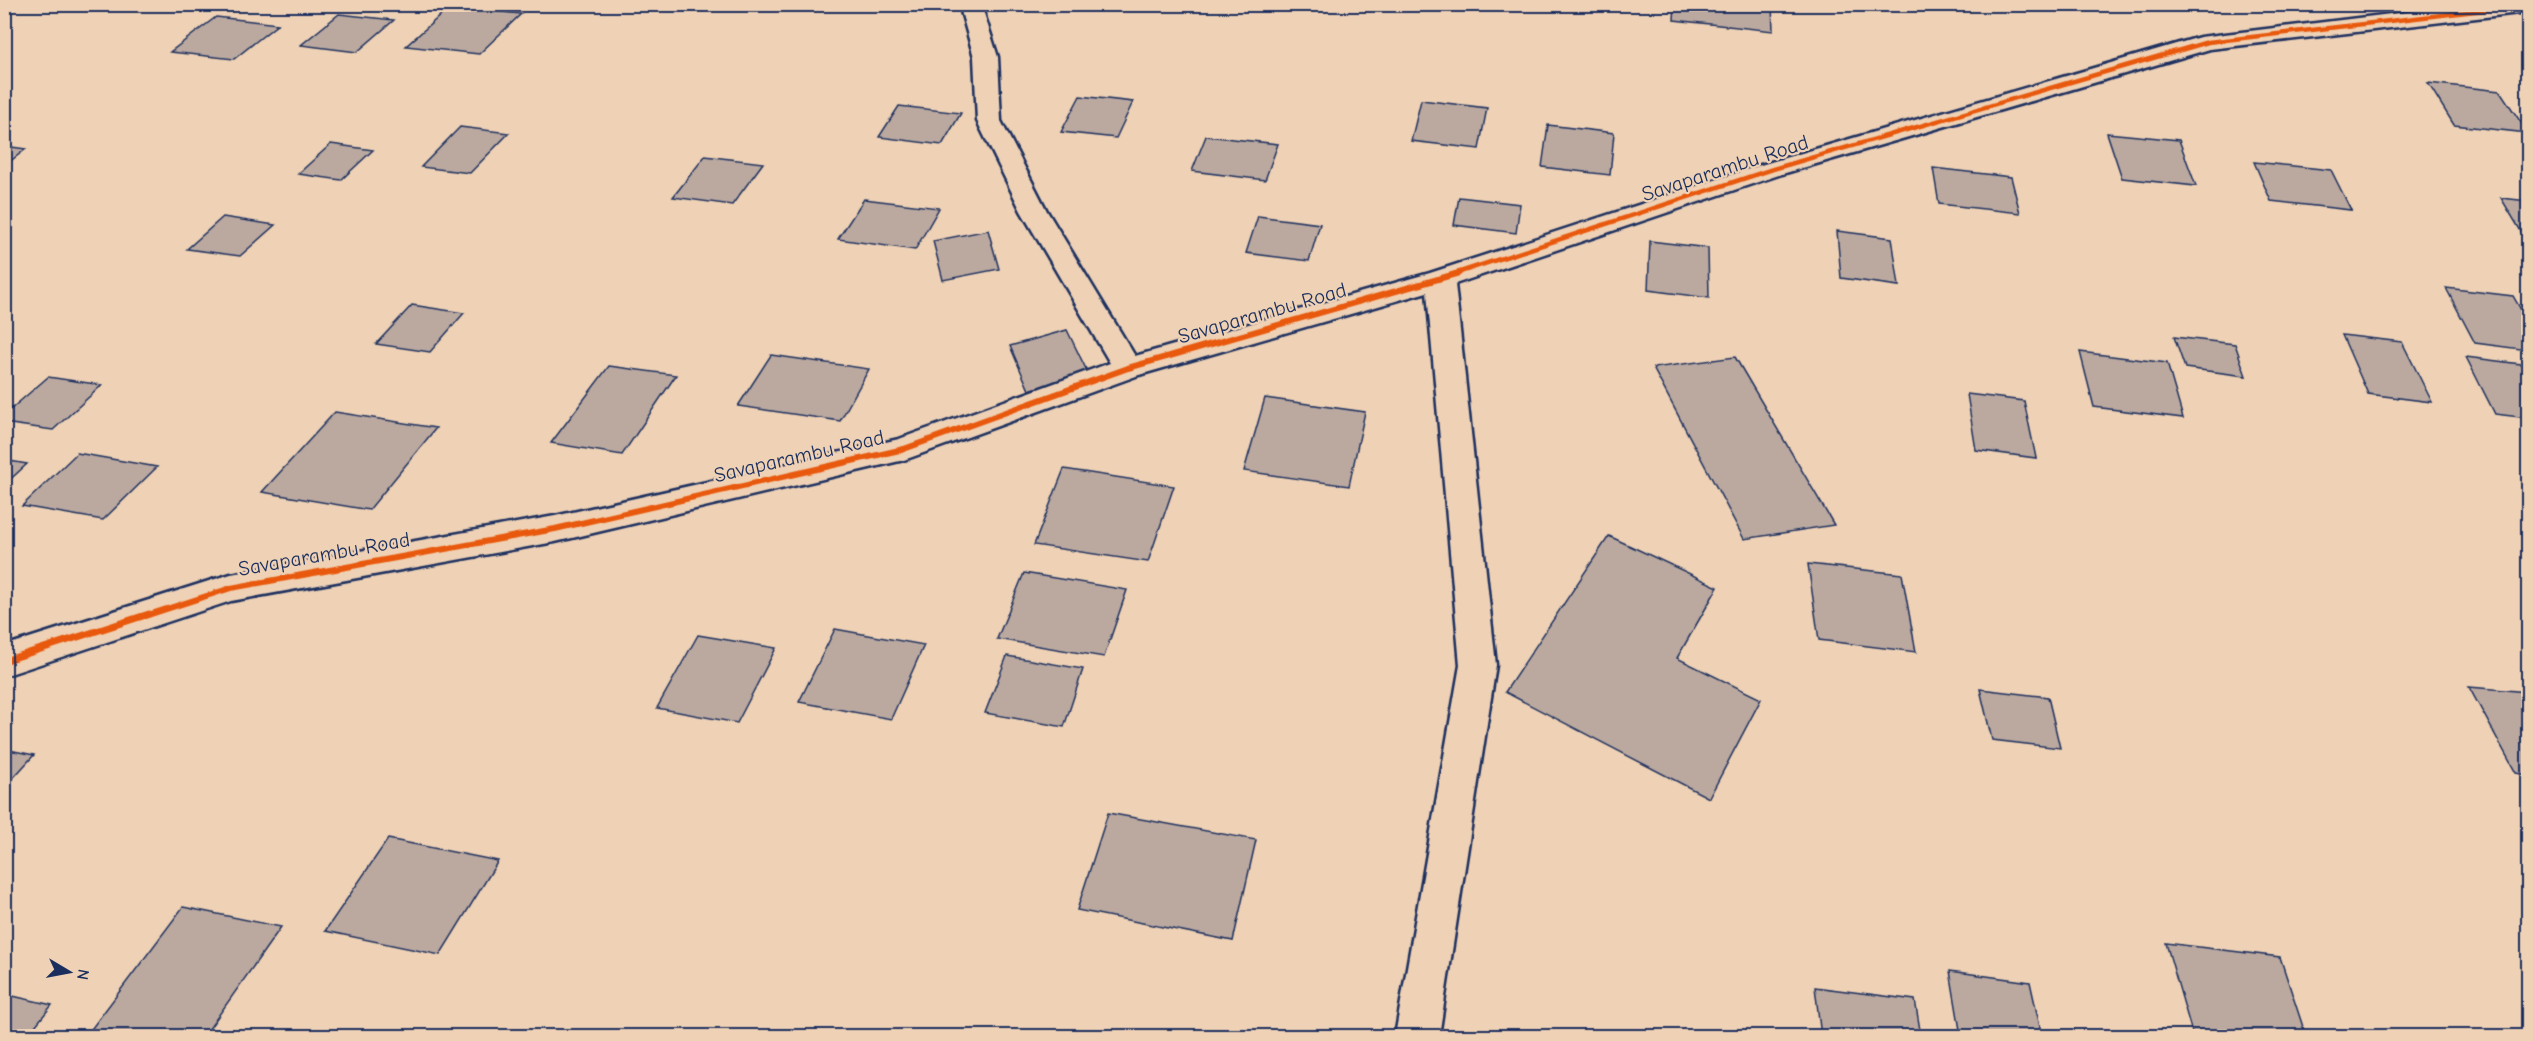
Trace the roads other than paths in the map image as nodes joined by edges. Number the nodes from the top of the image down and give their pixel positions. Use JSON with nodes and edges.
{"nodes":[{"id":1,"x":970,"y":4,"type":"edge"},
{"id":2,"x":2529,"y":5,"type":"edge"},
{"id":3,"x":2450,"y":9,"type":"edge"},
{"id":4,"x":1440,"y":279,"type":"junction"},
{"id":5,"x":1128,"y":368,"type":"junction"},
{"id":6,"x":4,"y":661,"type":"edge"},
{"id":7,"x":1417,"y":1036,"type":"edge"}],
"edges":[{"from":1,"to":5,"type":"street"},
{"from":2,"to":3,"type":"street","name":"Savaparambu Road"},
{"from":3,"to":4,"type":"street","name":"Savaparambu Road"},
{"from":4,"to":5,"type":"street","name":"Savaparambu Road"},
{"from":4,"to":7,"type":"street"},
{"from":5,"to":6,"type":"street","name":"Savaparambu Road"}]}
